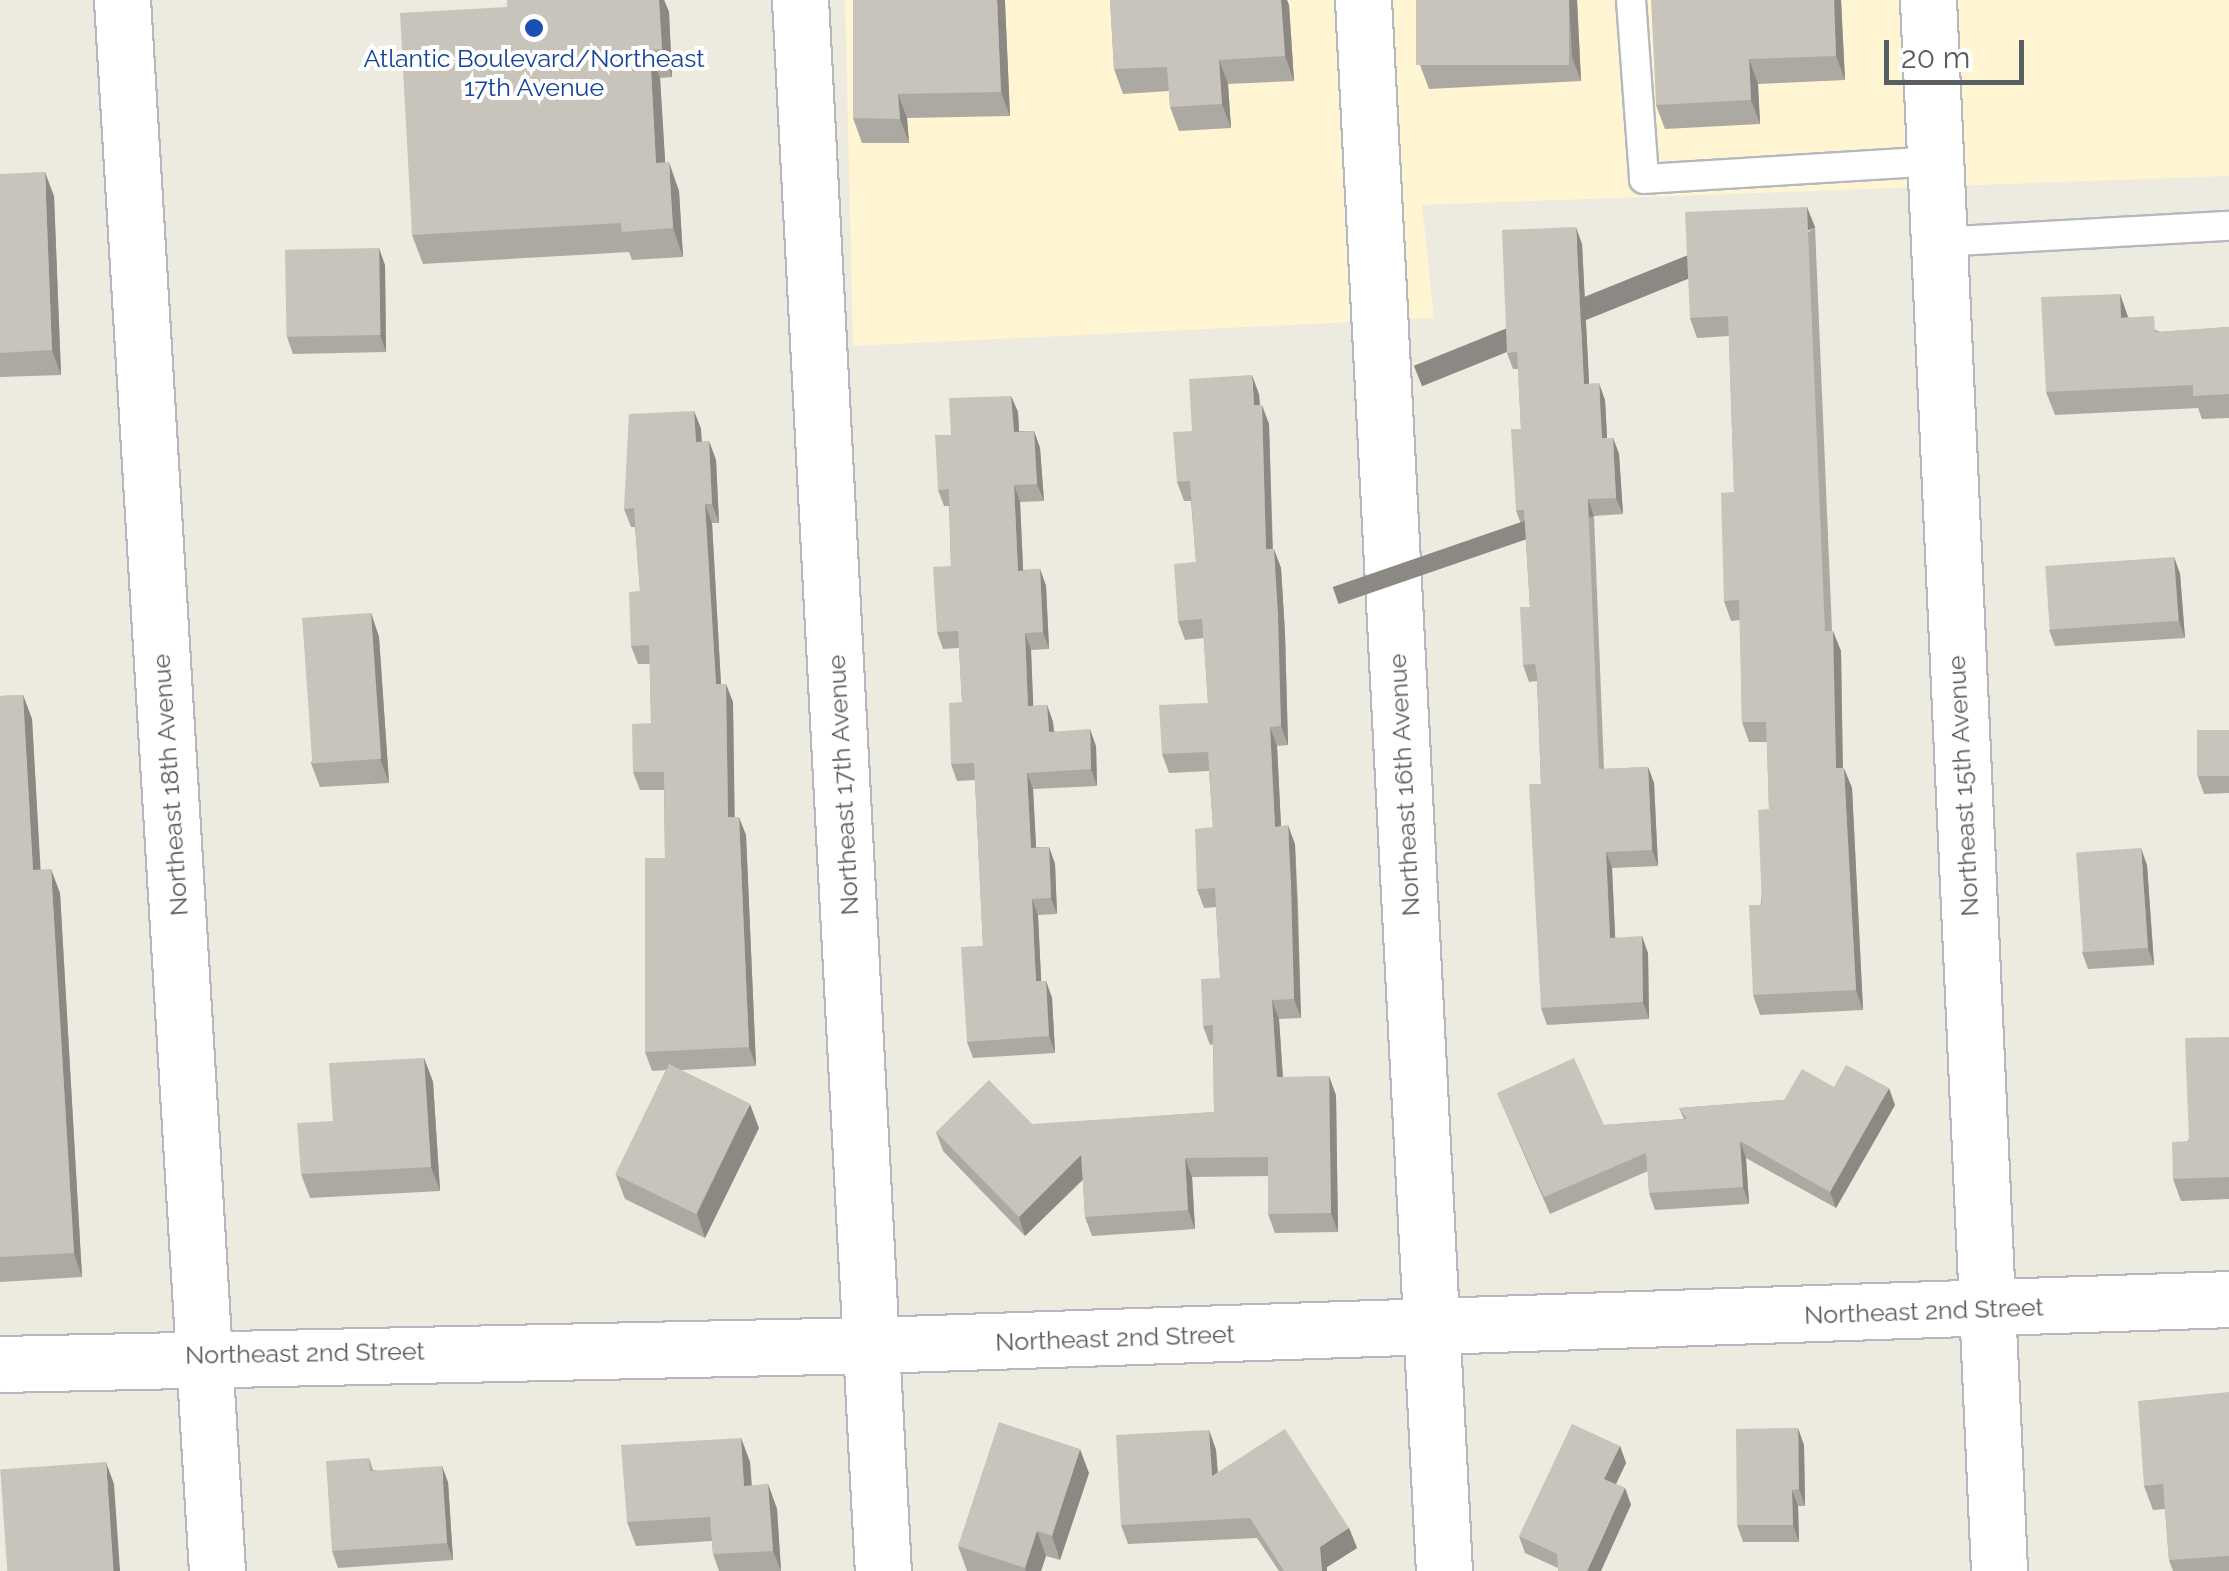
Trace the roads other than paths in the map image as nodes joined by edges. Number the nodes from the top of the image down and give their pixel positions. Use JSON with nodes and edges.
{"nodes":[{"id":1,"x":122,"y":0,"type":"edge"},
{"id":2,"x":800,"y":0,"type":"edge"},
{"id":3,"x":1363,"y":0,"type":"edge"},
{"id":4,"x":1631,"y":0,"type":"edge"},
{"id":5,"x":1928,"y":0,"type":"edge"},
{"id":6,"x":1935,"y":162,"type":"junction"},
{"id":7,"x":2229,"y":226,"type":"edge"},
{"id":8,"x":1939,"y":242,"type":"junction"},
{"id":9,"x":2229,"y":1299,"type":"edge"},
{"id":10,"x":1986,"y":1310,"type":"junction"},
{"id":11,"x":1432,"y":1328,"type":"junction"},
{"id":12,"x":873,"y":1345,"type":"junction"},
{"id":13,"x":206,"y":1355,"type":"junction"},
{"id":14,"x":0,"y":1364,"type":"edge"},
{"id":15,"x":217,"y":1571,"type":"edge"},
{"id":16,"x":883,"y":1571,"type":"edge"},
{"id":17,"x":1444,"y":1571,"type":"edge"},
{"id":18,"x":1999,"y":1571,"type":"edge"}],
"edges":[{"from":1,"to":13,"type":"street","name":"Northeast 18th Avenue"},
{"from":2,"to":12,"type":"street","name":"Northeast 17th Avenue"},
{"from":3,"to":11,"type":"street","name":"Northeast 16th Avenue"},
{"from":4,"to":6,"type":"lane"},
{"from":5,"to":6,"type":"street","name":"Northeast 15th Avenue"},
{"from":6,"to":8,"type":"street","name":"Northeast 15th Avenue"},
{"from":7,"to":8,"type":"lane"},
{"from":8,"to":10,"type":"street","name":"Northeast 15th Avenue"},
{"from":9,"to":10,"type":"street","name":"Northeast 2nd Street"},
{"from":10,"to":11,"type":"street","name":"Northeast 2nd Street"},
{"from":10,"to":18,"type":"street","name":"Northeast 15th Avenue"},
{"from":11,"to":12,"type":"street","name":"Northeast 2nd Street"},
{"from":11,"to":17,"type":"street","name":"Northeast 16th Avenue"},
{"from":12,"to":13,"type":"street","name":"Northeast 2nd Street"},
{"from":12,"to":16,"type":"street","name":"Northeast 17th Avenue"},
{"from":13,"to":14,"type":"street","name":"Northeast 2nd Street"},
{"from":13,"to":15,"type":"street","name":"Northeast 18th Avenue"}]}
